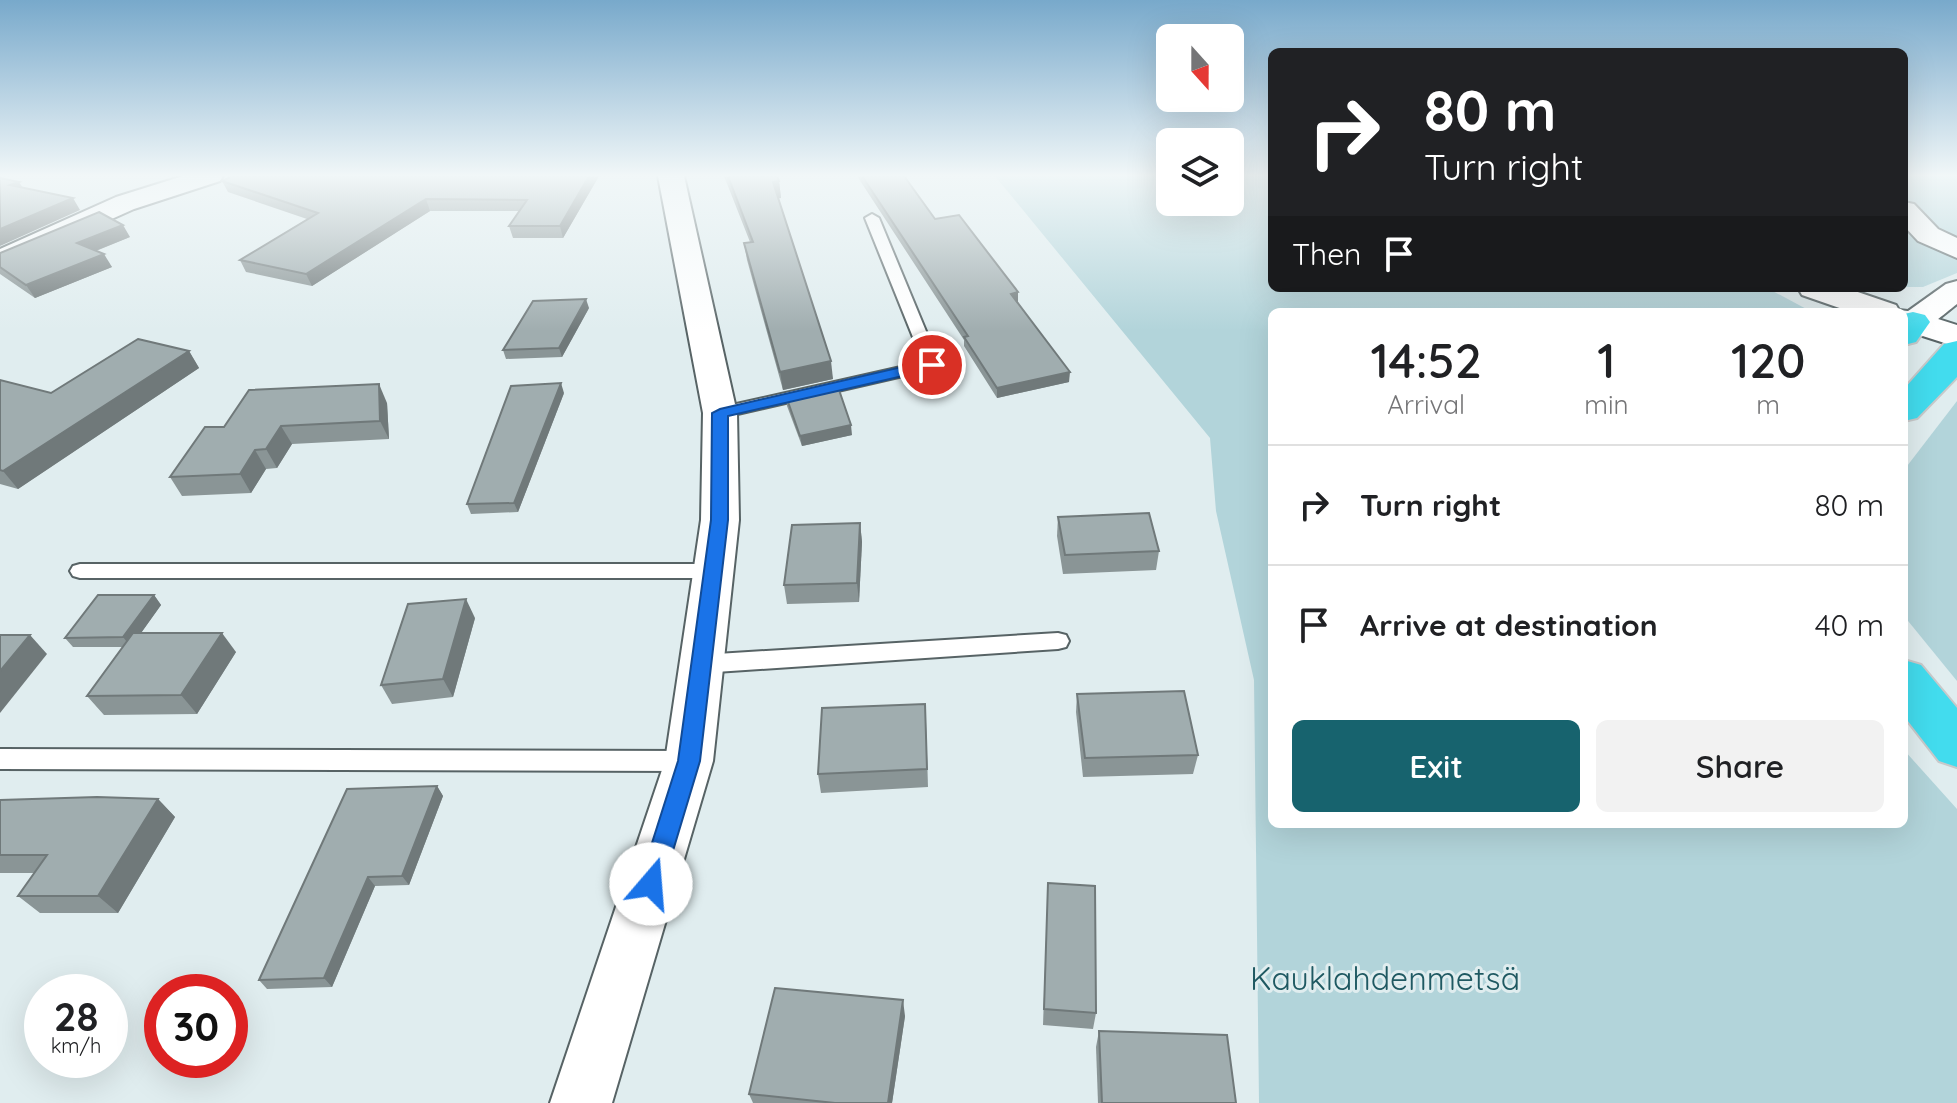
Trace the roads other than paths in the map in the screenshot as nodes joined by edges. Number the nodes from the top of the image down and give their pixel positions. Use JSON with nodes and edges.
{"nodes":[{"id":1,"x":71,"y":227,"type":"edge"},
{"id":2,"x":682,"y":227,"type":"edge"},
{"id":3,"x":876,"y":227,"type":"edge"},
{"id":4,"x":1921,"y":227,"type":"edge"},
{"id":5,"x":1957,"y":249,"type":"edge"},
{"id":6,"x":0,"y":260,"type":"edge"},
{"id":7,"x":1957,"y":290,"type":"edge"},
{"id":8,"x":1824,"y":292,"type":"edge"},
{"id":9,"x":1865,"y":308,"type":"edge"},
{"id":10,"x":1908,"y":318,"type":"edge"},
{"id":11,"x":1908,"y":324,"type":"edge"},
{"id":12,"x":1957,"y":337,"type":"edge"},
{"id":13,"x":1957,"y":352,"type":"edge"},
{"id":14,"x":1908,"y":406,"type":"edge"},
{"id":15,"x":720,"y":413,"type":"junction"},
{"id":16,"x":80,"y":571,"type":"dead end"},
{"id":17,"x":713,"y":571,"type":"junction"},
{"id":18,"x":1058,"y":641,"type":"dead end"},
{"id":19,"x":701,"y":664,"type":"junction"},
{"id":20,"x":1908,"y":684,"type":"edge"},
{"id":21,"x":1957,"y":746,"type":"edge"},
{"id":22,"x":0,"y":759,"type":"edge"},
{"id":23,"x":689,"y":761,"type":"junction"},
{"id":24,"x":581,"y":1103,"type":"edge"}],
"edges":[{"from":1,"to":6,"type":"street"},
{"from":2,"to":15,"type":"street"},
{"from":3,"to":15,"type":"lane"},
{"from":4,"to":5,"type":"street"},
{"from":7,"to":10,"type":"street"},
{"from":8,"to":9,"type":"street"},
{"from":11,"to":12,"type":"street"},
{"from":13,"to":14,"type":"highway"},
{"from":15,"to":17,"type":"street"},
{"from":16,"to":17,"type":"lane"},
{"from":17,"to":19,"type":"street"},
{"from":18,"to":19,"type":"lane"},
{"from":19,"to":23,"type":"street"},
{"from":20,"to":21,"type":"highway"},
{"from":22,"to":23,"type":"lane"},
{"from":23,"to":24,"type":"street"}]}
